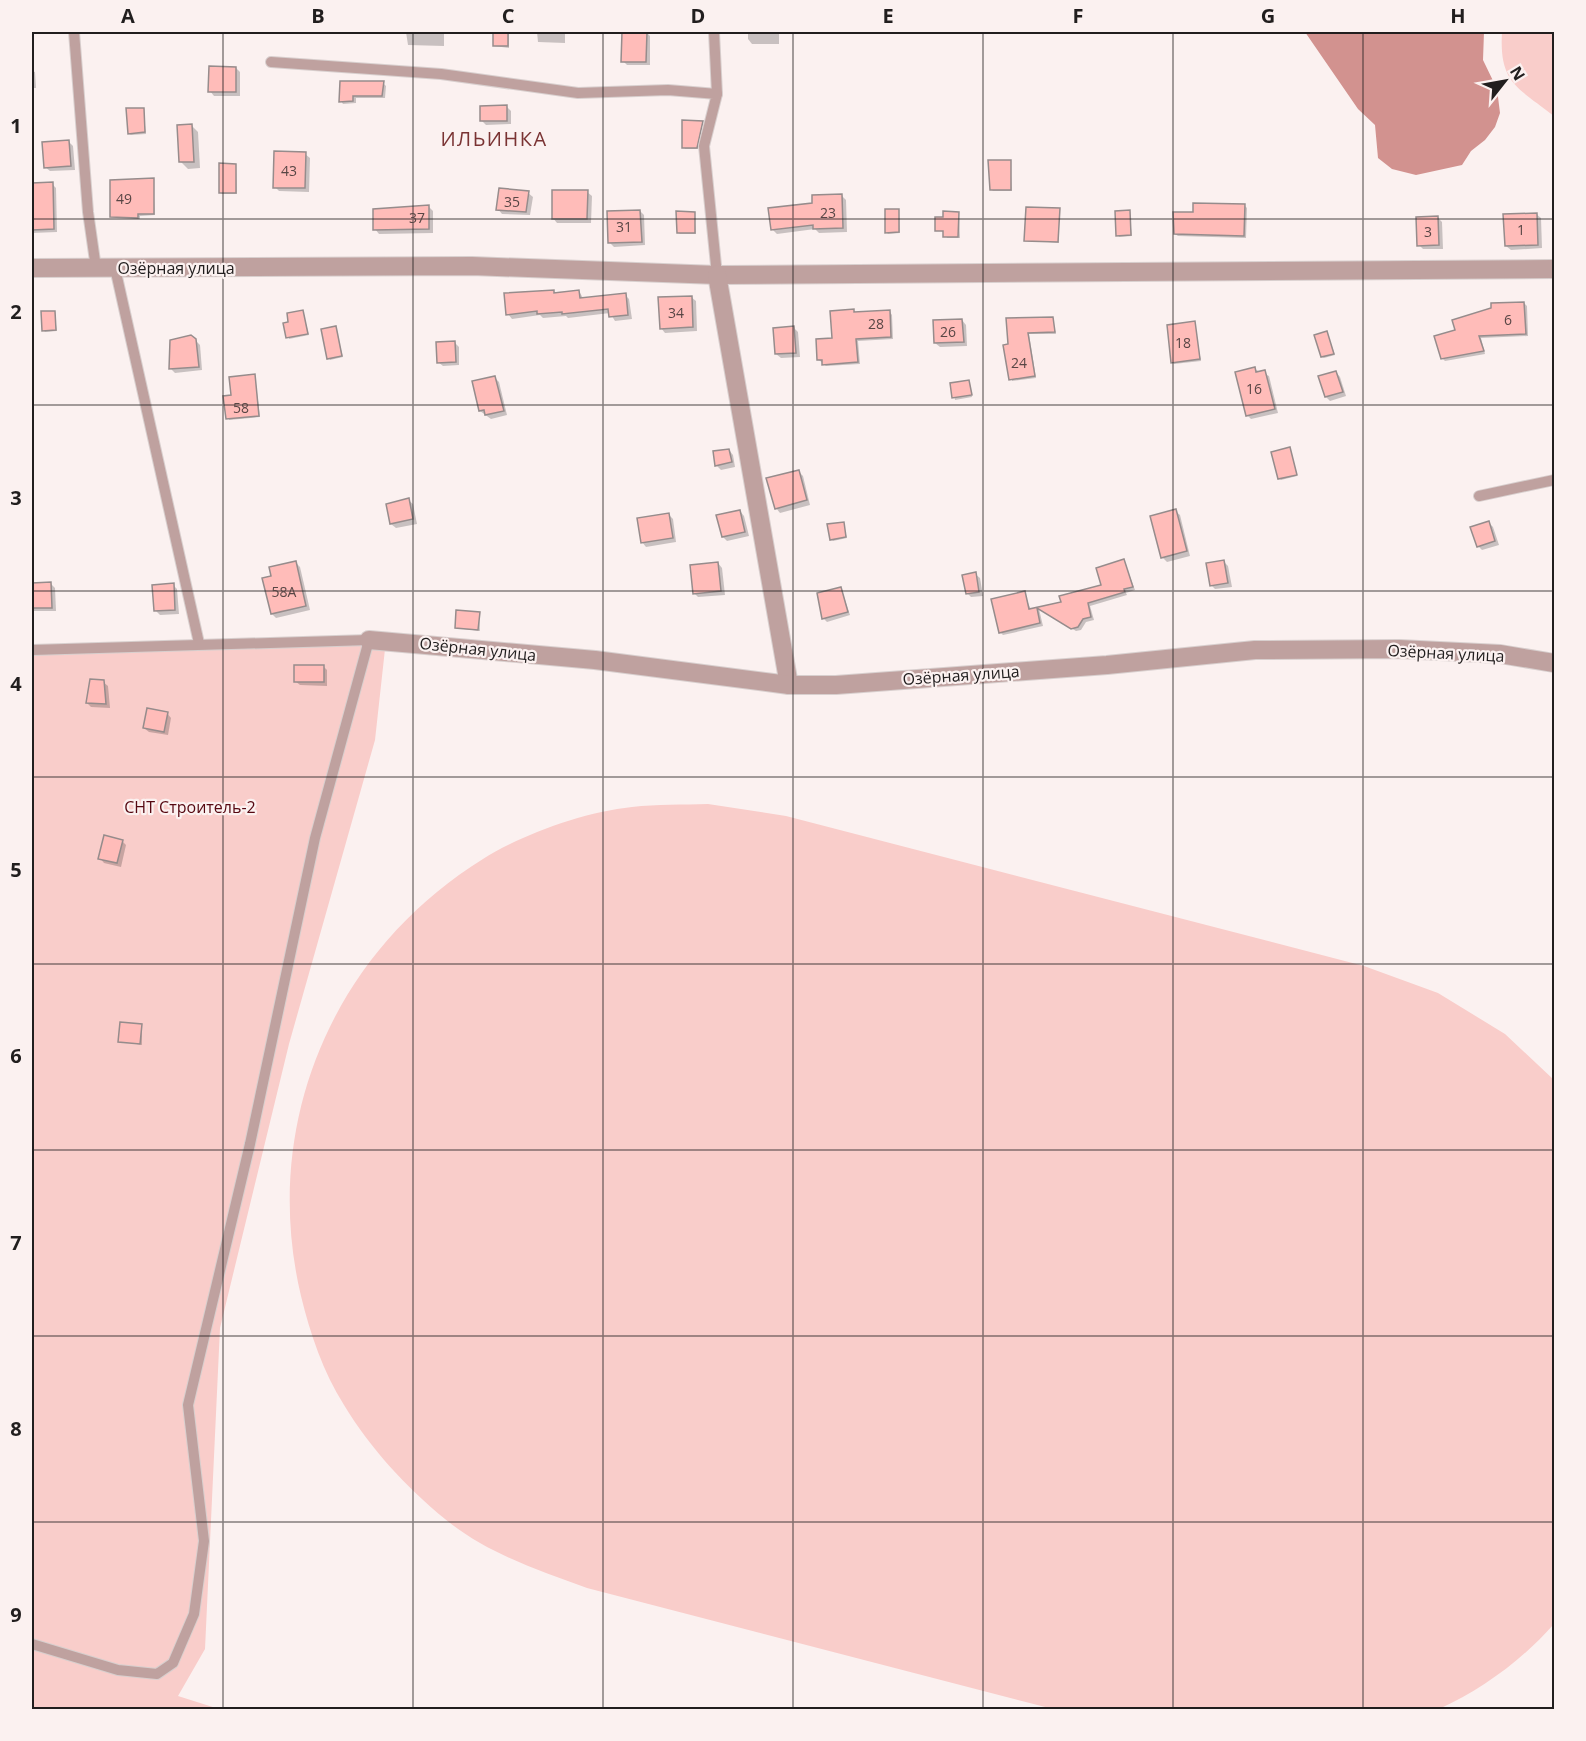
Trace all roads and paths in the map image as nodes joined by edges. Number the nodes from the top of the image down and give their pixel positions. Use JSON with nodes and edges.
{"nodes":[{"id":1,"x":74,"y":32,"type":"edge"},
{"id":2,"x":714,"y":32,"type":"edge"},
{"id":3,"x":271,"y":62,"type":"dead end"},
{"id":4,"x":717,"y":94,"type":"junction"},
{"id":5,"x":32,"y":268,"type":"edge"},
{"id":6,"x":96,"y":268,"type":"junction"},
{"id":7,"x":115,"y":268,"type":"junction"},
{"id":8,"x":1554,"y":269,"type":"edge"},
{"id":9,"x":717,"y":275,"type":"junction"},
{"id":10,"x":1554,"y":480,"type":"edge"},
{"id":11,"x":1479,"y":496,"type":"dead end"},
{"id":12,"x":369,"y":640,"type":"junction"},
{"id":13,"x":199,"y":643,"type":"junction"},
{"id":14,"x":32,"y":650,"type":"edge"},
{"id":15,"x":1554,"y":663,"type":"edge"},
{"id":16,"x":789,"y":685,"type":"junction"},
{"id":17,"x":32,"y":1644,"type":"edge"}],
"edges":[{"from":1,"to":6,"type":"lane"},
{"from":2,"to":4,"type":"lane"},
{"from":3,"to":4,"type":"lane"},
{"from":4,"to":9,"type":"lane"},
{"from":5,"to":6,"type":"street","name":"Озёрная улица"},
{"from":6,"to":7,"type":"street","name":"Озёрная улица"},
{"from":7,"to":9,"type":"street","name":"Озёрная улица"},
{"from":7,"to":13,"type":"lane"},
{"from":8,"to":9,"type":"street","name":"Озёрная улица"},
{"from":9,"to":16,"type":"street"},
{"from":10,"to":11,"type":"lane"},
{"from":12,"to":13,"type":"lane"},
{"from":12,"to":16,"type":"street","name":"Озёрная улица"},
{"from":12,"to":17,"type":"lane"},
{"from":13,"to":14,"type":"lane"},
{"from":15,"to":16,"type":"street","name":"Озёрная улица"}]}
